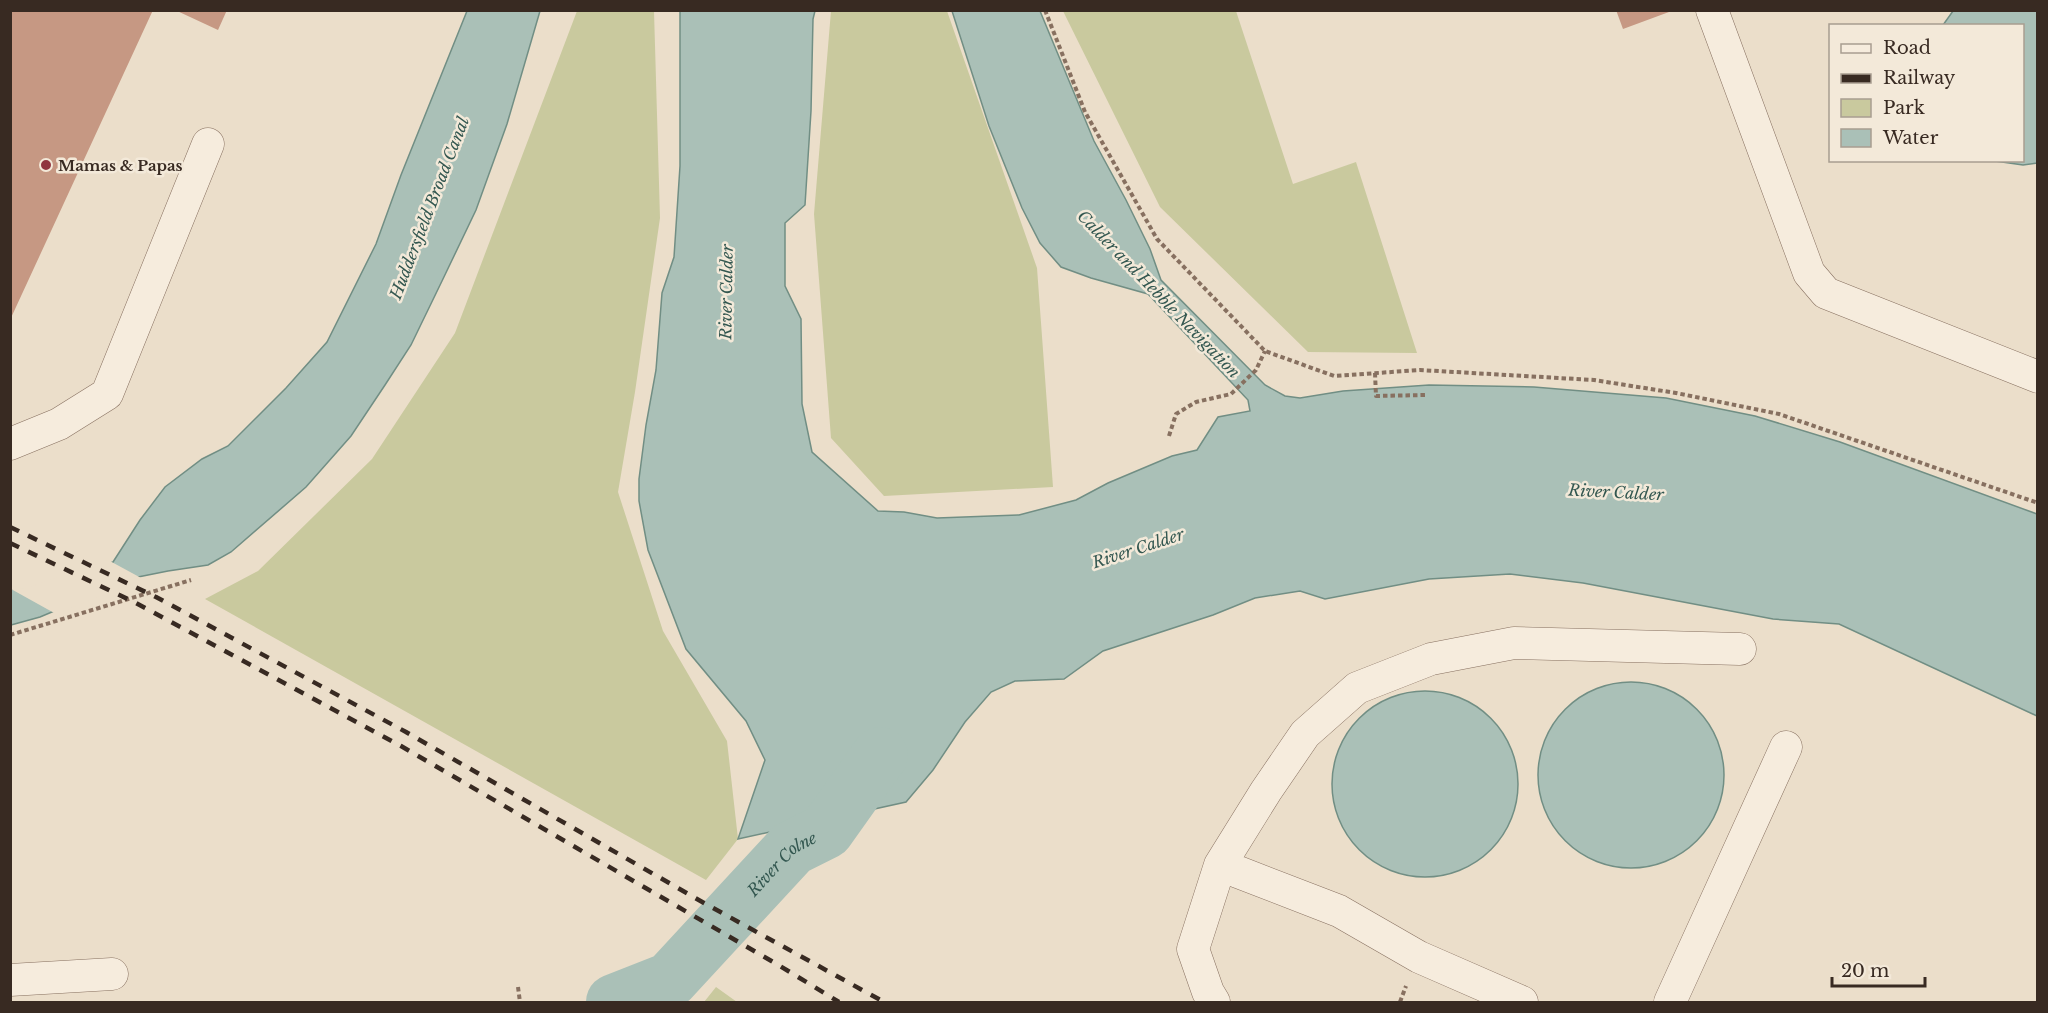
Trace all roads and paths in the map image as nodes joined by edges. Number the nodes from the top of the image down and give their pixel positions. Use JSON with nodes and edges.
{"nodes":[{"id":1,"x":1045,"y":10,"type":"edge"},
{"id":2,"x":1712,"y":10,"type":"edge"},
{"id":3,"x":208,"y":144,"type":"dead end"},
{"id":4,"x":1265,"y":351,"type":"junction"},
{"id":5,"x":1375,"y":373,"type":"junction"},
{"id":6,"x":2037,"y":377,"type":"edge"},
{"id":7,"x":1426,"y":395,"type":"dead end"},
{"id":8,"x":1169,"y":436,"type":"dead end"},
{"id":9,"x":10,"y":444,"type":"edge"},
{"id":10,"x":2037,"y":503,"type":"edge"},
{"id":11,"x":191,"y":580,"type":"dead end"},
{"id":12,"x":10,"y":635,"type":"edge"},
{"id":13,"x":1740,"y":649,"type":"dead end"},
{"id":14,"x":1786,"y":747,"type":"dead end"},
{"id":15,"x":1220,"y":865,"type":"junction"},
{"id":16,"x":112,"y":974,"type":"dead end"},
{"id":17,"x":10,"y":980,"type":"edge"},
{"id":18,"x":518,"y":987,"type":"dead end"},
{"id":19,"x":520,"y":1002,"type":"edge"},
{"id":20,"x":1214,"y":1002,"type":"edge"},
{"id":21,"x":1522,"y":1002,"type":"edge"},
{"id":22,"x":1670,"y":1002,"type":"edge"}],
"edges":[{"from":1,"to":4,"type":"path"},
{"from":2,"to":6,"type":"street"},
{"from":3,"to":9,"type":"street"},
{"from":4,"to":5,"type":"path"},
{"from":4,"to":8,"type":"path"},
{"from":5,"to":7,"type":"path"},
{"from":5,"to":10,"type":"path"},
{"from":11,"to":12,"type":"path"},
{"from":13,"to":15,"type":"street"},
{"from":14,"to":22,"type":"street"},
{"from":15,"to":20,"type":"street"},
{"from":15,"to":21,"type":"street"},
{"from":16,"to":17,"type":"street"},
{"from":18,"to":19,"type":"path"}]}
